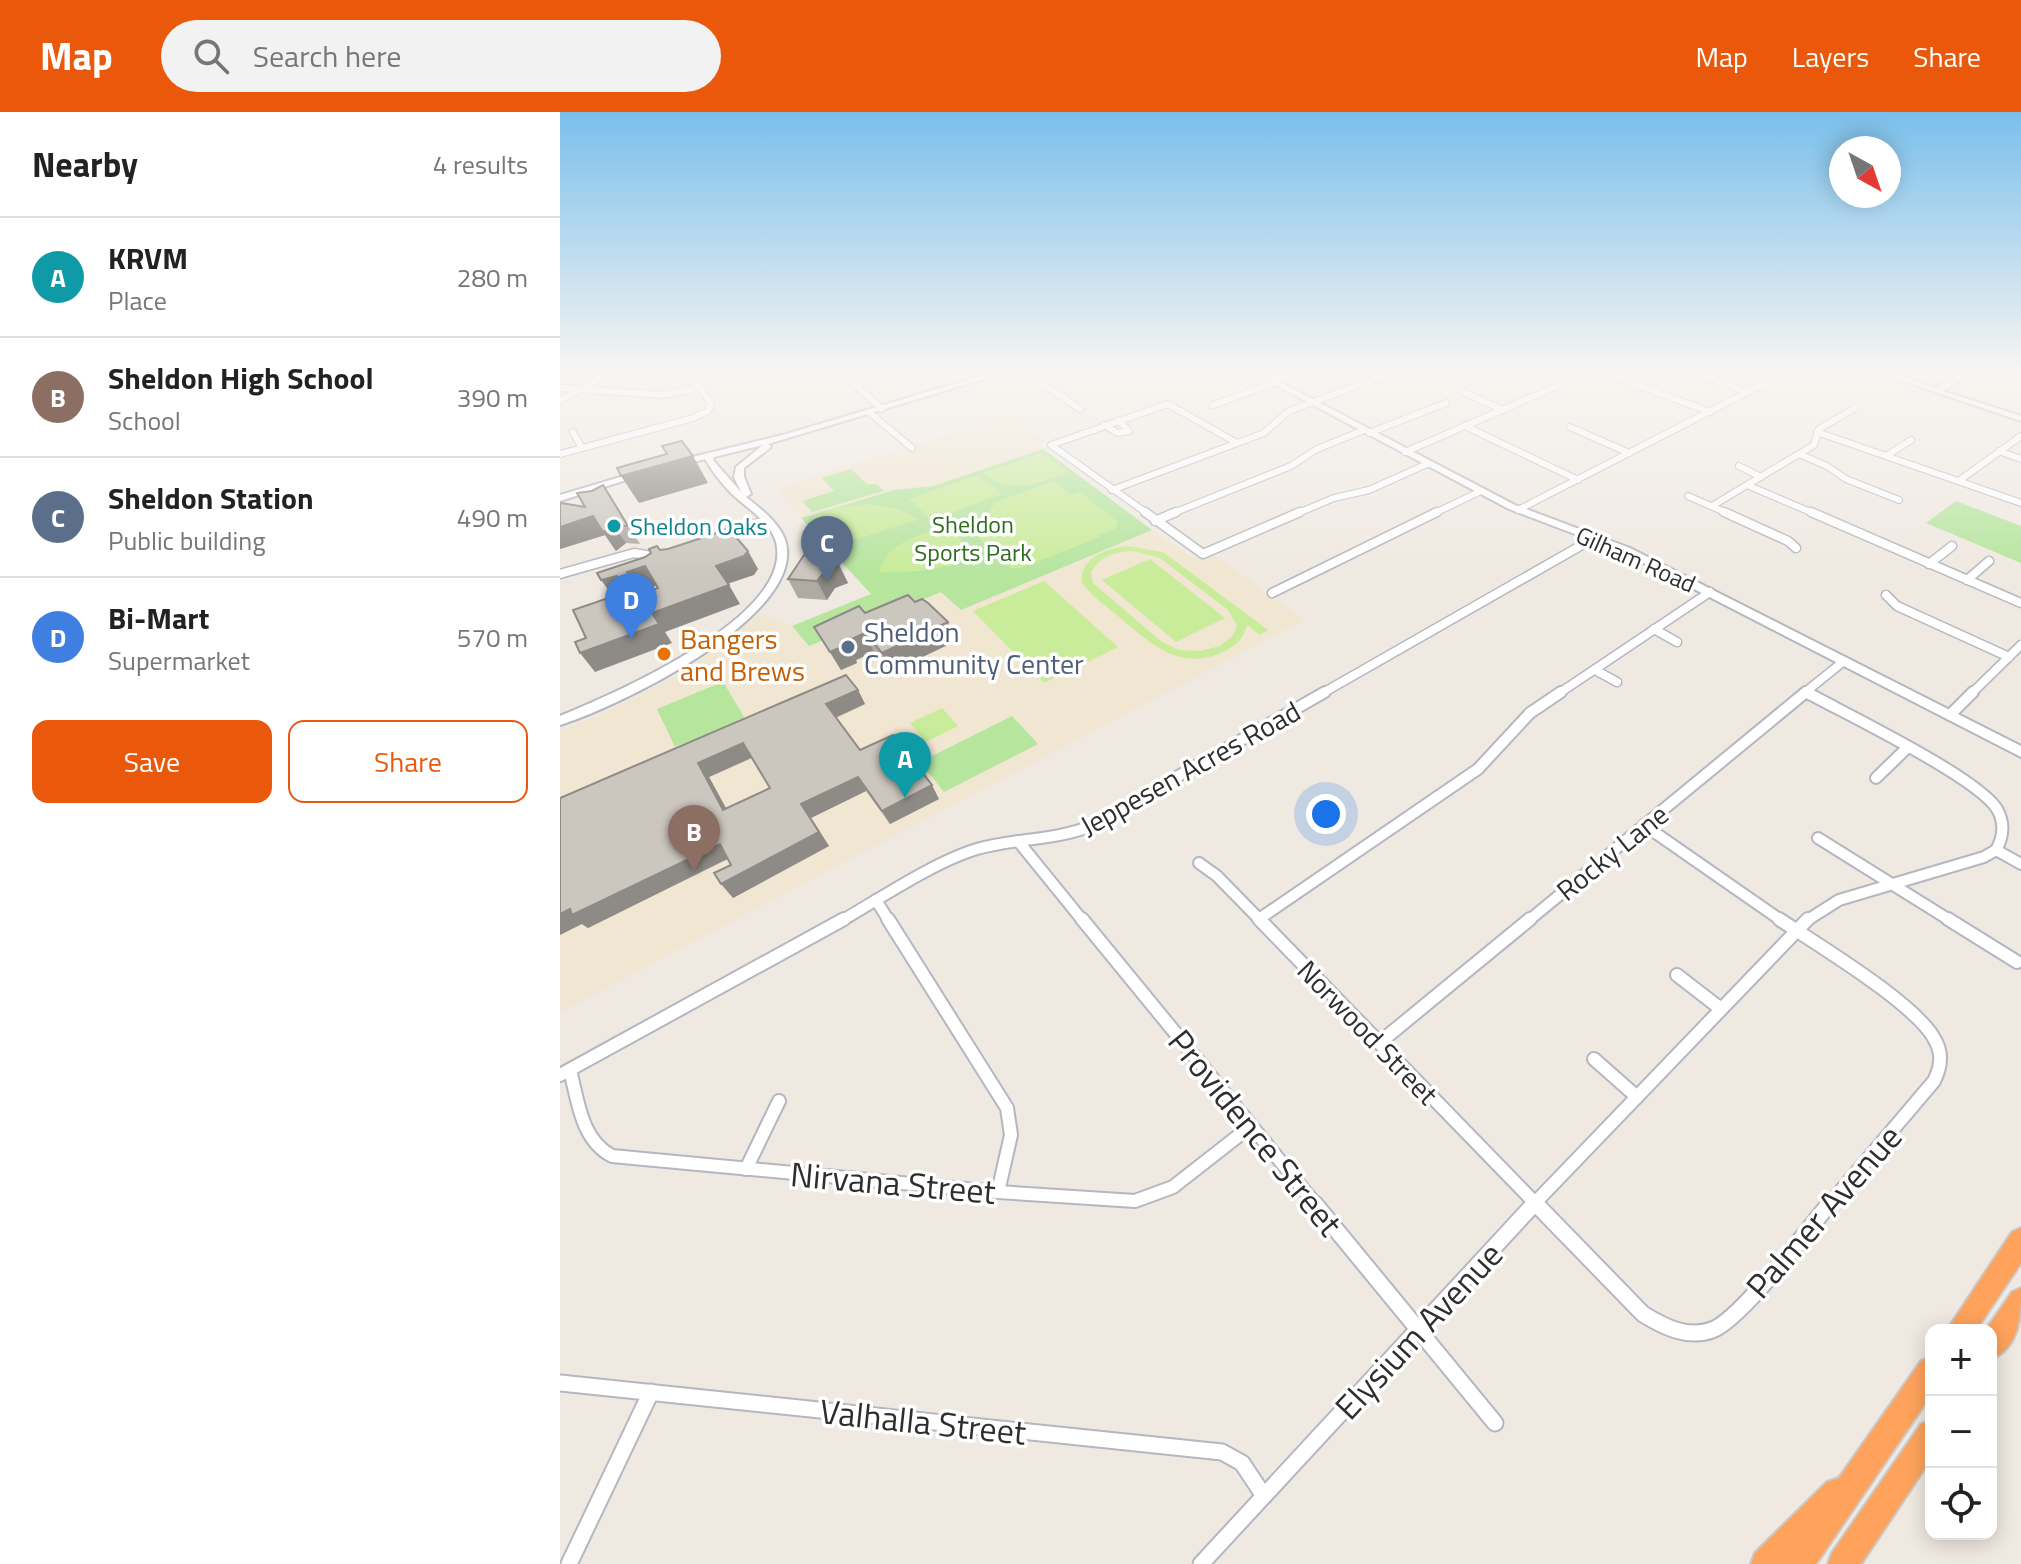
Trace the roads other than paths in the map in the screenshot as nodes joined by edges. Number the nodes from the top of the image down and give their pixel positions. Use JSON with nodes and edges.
{"nodes":[{"id":1,"x":576,"y":438,"type":"edge"},
{"id":2,"x":620,"y":438,"type":"edge"},
{"id":3,"x":783,"y":438,"type":"edge"},
{"id":4,"x":900,"y":438,"type":"edge"},
{"id":5,"x":1070,"y":438,"type":"edge"},
{"id":6,"x":1228,"y":438,"type":"edge"},
{"id":7,"x":1250,"y":438,"type":"edge"},
{"id":8,"x":1349,"y":438,"type":"edge"},
{"id":9,"x":1377,"y":438,"type":"edge"},
{"id":10,"x":1438,"y":438,"type":"edge"},
{"id":11,"x":1490,"y":438,"type":"edge"},
{"id":12,"x":1594,"y":438,"type":"edge"},
{"id":13,"x":1659,"y":438,"type":"edge"},
{"id":14,"x":1817,"y":438,"type":"edge"},
{"id":15,"x":1834,"y":438,"type":"edge"},
{"id":16,"x":2018,"y":438,"type":"edge"},
{"id":17,"x":779,"y":439,"type":"junction"},
{"id":18,"x":1911,"y":440,"type":"dead end"},
{"id":19,"x":1237,"y":443,"type":"junction"},
{"id":20,"x":582,"y":448,"type":"junction"},
{"id":21,"x":912,"y":448,"type":"dead end"},
{"id":22,"x":1999,"y":451,"type":"junction"},
{"id":23,"x":1405,"y":452,"type":"junction"},
{"id":24,"x":1629,"y":453,"type":"junction"},
{"id":25,"x":560,"y":454,"type":"edge"},
{"id":26,"x":1799,"y":454,"type":"junction"},
{"id":27,"x":710,"y":455,"type":"junction"},
{"id":28,"x":1886,"y":456,"type":"junction"},
{"id":29,"x":1163,"y":458,"type":"dead end"},
{"id":30,"x":2021,"y":459,"type":"edge"},
{"id":31,"x":1427,"y":464,"type":"junction"},
{"id":32,"x":1176,"y":466,"type":"junction"},
{"id":33,"x":1739,"y":466,"type":"dead end"},
{"id":34,"x":663,"y":468,"type":"edge"},
{"id":35,"x":650,"y":471,"type":"edge"},
{"id":36,"x":1761,"y":477,"type":"junction"},
{"id":37,"x":1578,"y":480,"type":"junction"},
{"id":38,"x":1960,"y":480,"type":"junction"},
{"id":39,"x":1747,"y":485,"type":"junction"},
{"id":40,"x":1112,"y":490,"type":"junction"},
{"id":41,"x":1481,"y":491,"type":"junction"},
{"id":42,"x":1688,"y":496,"type":"dead end"},
{"id":43,"x":560,"y":498,"type":"edge"},
{"id":44,"x":748,"y":498,"type":"junction"},
{"id":45,"x":1899,"y":500,"type":"dead end"},
{"id":46,"x":2021,"y":503,"type":"edge"},
{"id":47,"x":1712,"y":506,"type":"junction"},
{"id":48,"x":1518,"y":510,"type":"junction"},
{"id":49,"x":765,"y":521,"type":"junction"},
{"id":50,"x":1155,"y":521,"type":"junction"},
{"id":51,"x":1596,"y":537,"type":"junction"},
{"id":52,"x":711,"y":539,"type":"edge"},
{"id":53,"x":1952,"y":546,"type":"dead end"},
{"id":54,"x":1796,"y":548,"type":"dead end"},
{"id":55,"x":664,"y":554,"type":"edge"},
{"id":56,"x":1989,"y":561,"type":"dead end"},
{"id":57,"x":1929,"y":564,"type":"junction"},
{"id":58,"x":560,"y":574,"type":"edge"},
{"id":59,"x":1967,"y":580,"type":"junction"},
{"id":60,"x":1710,"y":592,"type":"junction"},
{"id":61,"x":1272,"y":593,"type":"dead end"},
{"id":62,"x":1886,"y":595,"type":"dead end"},
{"id":63,"x":2021,"y":603,"type":"edge"},
{"id":64,"x":1654,"y":629,"type":"junction"},
{"id":65,"x":1677,"y":642,"type":"dead end"},
{"id":66,"x":2021,"y":645,"type":"edge"},
{"id":67,"x":2009,"y":657,"type":"junction"},
{"id":68,"x":1844,"y":661,"type":"junction"},
{"id":69,"x":1595,"y":670,"type":"junction"},
{"id":70,"x":1617,"y":682,"type":"dead end"},
{"id":71,"x":1806,"y":692,"type":"junction"},
{"id":72,"x":1950,"y":715,"type":"junction"},
{"id":73,"x":560,"y":721,"type":"edge"},
{"id":74,"x":1908,"y":747,"type":"junction"},
{"id":75,"x":2021,"y":752,"type":"edge"},
{"id":76,"x":1876,"y":778,"type":"dead end"},
{"id":77,"x":1644,"y":825,"type":"junction"},
{"id":78,"x":1818,"y":838,"type":"dead end"},
{"id":79,"x":1018,"y":841,"type":"junction"},
{"id":80,"x":1996,"y":850,"type":"junction"},
{"id":81,"x":1199,"y":863,"type":"dead end"},
{"id":82,"x":2021,"y":864,"type":"edge"},
{"id":83,"x":1892,"y":884,"type":"junction"},
{"id":84,"x":876,"y":900,"type":"junction"},
{"id":85,"x":1259,"y":919,"type":"junction"},
{"id":86,"x":1796,"y":931,"type":"junction"},
{"id":87,"x":2017,"y":962,"type":"dead end"},
{"id":88,"x":1677,"y":975,"type":"dead end"},
{"id":89,"x":1721,"y":1009,"type":"junction"},
{"id":90,"x":1379,"y":1043,"type":"junction"},
{"id":91,"x":1594,"y":1059,"type":"dead end"},
{"id":92,"x":565,"y":1072,"type":"edge"},
{"id":93,"x":1637,"y":1097,"type":"junction"},
{"id":94,"x":779,"y":1101,"type":"dead end"},
{"id":95,"x":1251,"y":1126,"type":"junction"},
{"id":96,"x":746,"y":1169,"type":"junction"},
{"id":97,"x":998,"y":1192,"type":"junction"},
{"id":98,"x":1535,"y":1203,"type":"junction"},
{"id":99,"x":2021,"y":1241,"type":"edge"},
{"id":100,"x":2021,"y":1301,"type":"edge"},
{"id":101,"x":1964,"y":1324,"type":"edge"},
{"id":102,"x":1418,"y":1329,"type":"junction"},
{"id":103,"x":1997,"y":1337,"type":"edge"},
{"id":104,"x":1925,"y":1380,"type":"edge"},
{"id":105,"x":560,"y":1383,"type":"edge"},
{"id":106,"x":651,"y":1392,"type":"junction"},
{"id":107,"x":1495,"y":1423,"type":"dead end"},
{"id":108,"x":1925,"y":1443,"type":"edge"},
{"id":109,"x":1870,"y":1459,"type":"junction"},
{"id":110,"x":1264,"y":1496,"type":"junction"},
{"id":111,"x":569,"y":1564,"type":"edge"},
{"id":112,"x":1201,"y":1564,"type":"edge"},
{"id":113,"x":1766,"y":1564,"type":"edge"},
{"id":114,"x":1798,"y":1564,"type":"edge"},
{"id":115,"x":1843,"y":1564,"type":"edge"}],
"edges":[{"from":1,"to":20,"type":"street"},
{"from":2,"to":20,"type":"street"},
{"from":3,"to":17,"type":"street"},
{"from":4,"to":21,"type":"street"},
{"from":5,"to":40,"type":"street"},
{"from":6,"to":19,"type":"street"},
{"from":7,"to":19,"type":"street"},
{"from":8,"to":50,"type":"street"},
{"from":9,"to":23,"type":"street","name":"Gilham Road"},
{"from":10,"to":23,"type":"street"},
{"from":11,"to":37,"type":"street"},
{"from":12,"to":24,"type":"street"},
{"from":13,"to":24,"type":"street"},
{"from":14,"to":26,"type":"street"},
{"from":15,"to":28,"type":"street"},
{"from":16,"to":22,"type":"street"},
{"from":17,"to":27,"type":"street"},
{"from":17,"to":44,"type":"street"},
{"from":18,"to":28,"type":"street"},
{"from":19,"to":32,"type":"street"},
{"from":20,"to":25,"type":"street"},
{"from":22,"to":30,"type":"street"},
{"from":22,"to":38,"type":"street"},
{"from":23,"to":31,"type":"street","name":"Gilham Road"},
{"from":24,"to":37,"type":"street"},
{"from":26,"to":36,"type":"street"},
{"from":26,"to":45,"type":"street"},
{"from":27,"to":34,"type":"street"},
{"from":27,"to":44,"type":"street"},
{"from":28,"to":38,"type":"street"},
{"from":29,"to":32,"type":"street"},
{"from":31,"to":41,"type":"street","name":"Gilham Road"},
{"from":31,"to":50,"type":"street"},
{"from":32,"to":40,"type":"street"},
{"from":33,"to":36,"type":"street"},
{"from":35,"to":43,"type":"street"},
{"from":36,"to":39,"type":"street"},
{"from":37,"to":48,"type":"street"},
{"from":38,"to":46,"type":"street"},
{"from":39,"to":47,"type":"street"},
{"from":39,"to":57,"type":"street"},
{"from":40,"to":50,"type":"street"},
{"from":41,"to":48,"type":"street","name":"Gilham Road"},
{"from":41,"to":61,"type":"street"},
{"from":42,"to":47,"type":"street"},
{"from":44,"to":49,"type":"street"},
{"from":47,"to":54,"type":"street"},
{"from":48,"to":51,"type":"street","name":"Gilham Road"},
{"from":49,"to":52,"type":"street"},
{"from":49,"to":73,"type":"street"},
{"from":51,"to":60,"type":"street","name":"Gilham Road"},
{"from":51,"to":79,"type":"street","name":"Jeppesen Acres Road"},
{"from":53,"to":57,"type":"street"},
{"from":55,"to":58,"type":"street"},
{"from":56,"to":59,"type":"street"},
{"from":57,"to":59,"type":"street"},
{"from":59,"to":63,"type":"street"},
{"from":60,"to":64,"type":"street"},
{"from":60,"to":68,"type":"street","name":"Gilham Road"},
{"from":62,"to":67,"type":"street"},
{"from":64,"to":65,"type":"street"},
{"from":64,"to":69,"type":"street"},
{"from":66,"to":67,"type":"street"},
{"from":67,"to":72,"type":"street"},
{"from":68,"to":71,"type":"street","name":"Rocky Lane"},
{"from":68,"to":72,"type":"street","name":"Gilham Road"},
{"from":69,"to":70,"type":"street"},
{"from":69,"to":85,"type":"street"},
{"from":71,"to":74,"type":"street"},
{"from":71,"to":77,"type":"street","name":"Rocky Lane"},
{"from":72,"to":75,"type":"street","name":"Gilham Road"},
{"from":74,"to":76,"type":"street"},
{"from":74,"to":80,"type":"street"},
{"from":77,"to":86,"type":"street","name":"Palmer Avenue"},
{"from":77,"to":90,"type":"street","name":"Rocky Lane"},
{"from":78,"to":83,"type":"street"},
{"from":79,"to":84,"type":"street","name":"Jeppesen Acres Road"},
{"from":79,"to":95,"type":"street","name":"Providence Street"},
{"from":80,"to":82,"type":"street"},
{"from":80,"to":83,"type":"street","name":"Elysium Avenue"},
{"from":81,"to":85,"type":"street","name":"Norwood Street"},
{"from":83,"to":86,"type":"street","name":"Elysium Avenue"},
{"from":83,"to":87,"type":"street"},
{"from":84,"to":92,"type":"street","name":"Jeppesen Acres Road"},
{"from":84,"to":97,"type":"street"},
{"from":85,"to":90,"type":"street","name":"Norwood Street"},
{"from":86,"to":89,"type":"street","name":"Elysium Avenue"},
{"from":86,"to":98,"type":"street","name":"Palmer Avenue"},
{"from":88,"to":89,"type":"street"},
{"from":89,"to":93,"type":"street","name":"Elysium Avenue"},
{"from":90,"to":98,"type":"street","name":"Norwood Street"},
{"from":91,"to":93,"type":"street"},
{"from":92,"to":96,"type":"street","name":"Nirvana Street"},
{"from":93,"to":98,"type":"street","name":"Elysium Avenue"},
{"from":94,"to":96,"type":"street"},
{"from":95,"to":97,"type":"street","name":"Nirvana Street"},
{"from":95,"to":102,"type":"street","name":"Providence Street"},
{"from":96,"to":97,"type":"street","name":"Nirvana Street"},
{"from":98,"to":102,"type":"street","name":"Elysium Avenue"},
{"from":99,"to":101,"type":"highway"},
{"from":100,"to":103,"type":"highway"},
{"from":102,"to":107,"type":"street","name":"Providence Street"},
{"from":102,"to":110,"type":"street","name":"Elysium Avenue"},
{"from":104,"to":109,"type":"highway"},
{"from":105,"to":106,"type":"street","name":"Valhalla Street"},
{"from":106,"to":110,"type":"street","name":"Valhalla Street"},
{"from":106,"to":111,"type":"street"},
{"from":108,"to":115,"type":"highway"},
{"from":109,"to":113,"type":"highway"},
{"from":109,"to":114,"type":"highway"},
{"from":110,"to":112,"type":"street","name":"Elysium Avenue"}]}
